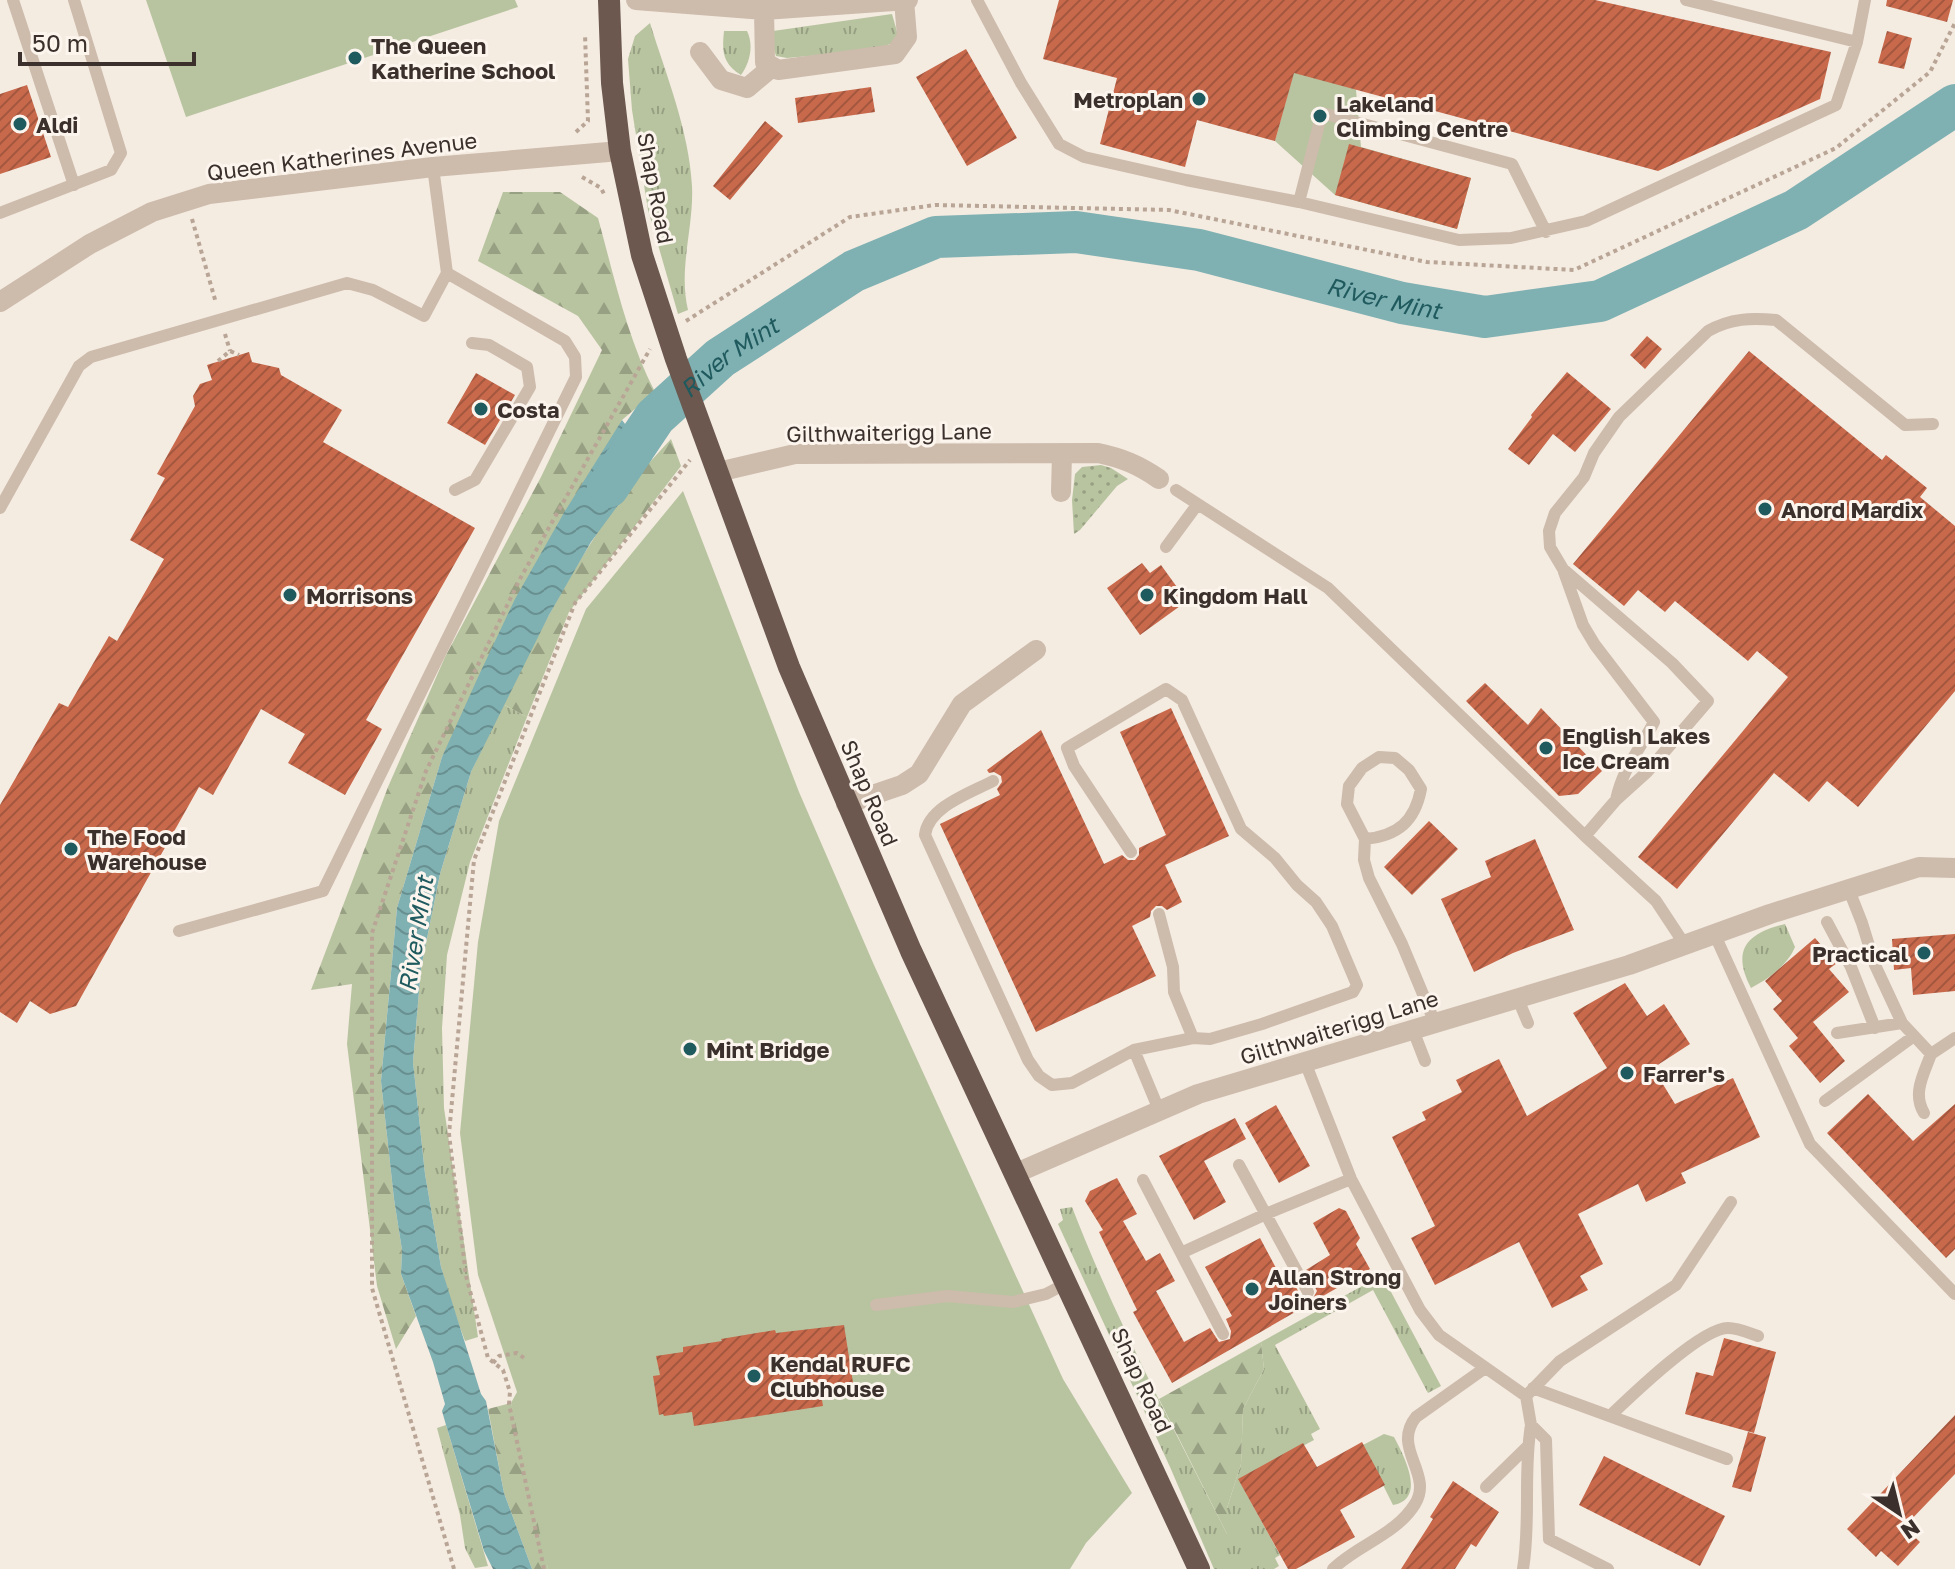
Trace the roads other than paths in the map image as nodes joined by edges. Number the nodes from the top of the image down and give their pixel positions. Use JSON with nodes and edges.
{"nodes":[{"id":1,"x":13,"y":0,"type":"edge"},
{"id":2,"x":74,"y":0,"type":"edge"},
{"id":3,"x":609,"y":0,"type":"edge"},
{"id":4,"x":636,"y":0,"type":"edge"},
{"id":5,"x":906,"y":0,"type":"edge"},
{"id":6,"x":977,"y":0,"type":"edge"},
{"id":7,"x":1686,"y":0,"type":"edge"},
{"id":8,"x":1865,"y":0,"type":"edge"},
{"id":9,"x":764,"y":10,"type":"junction"},
{"id":10,"x":1857,"y":42,"type":"junction"},
{"id":11,"x":700,"y":52,"type":"dead end"},
{"id":12,"x":772,"y":67,"type":"junction"},
{"id":13,"x":620,"y":151,"type":"junction"},
{"id":14,"x":433,"y":167,"type":"junction"},
{"id":15,"x":74,"y":185,"type":"junction"},
{"id":16,"x":1299,"y":202,"type":"junction"},
{"id":17,"x":0,"y":213,"type":"edge"},
{"id":18,"x":1546,"y":232,"type":"junction"},
{"id":19,"x":447,"y":273,"type":"junction"},
{"id":20,"x":0,"y":302,"type":"edge"},
{"id":21,"x":472,"y":343,"type":"dead end"},
{"id":22,"x":1933,"y":424,"type":"dead end"},
{"id":23,"x":1062,"y":454,"type":"junction"},
{"id":24,"x":718,"y":472,"type":"junction"},
{"id":25,"x":1168,"y":484,"type":"joint"},
{"id":26,"x":455,"y":490,"type":"dead end"},
{"id":27,"x":1061,"y":492,"type":"dead end"},
{"id":28,"x":1197,"y":505,"type":"junction"},
{"id":29,"x":0,"y":508,"type":"edge"},
{"id":30,"x":1166,"y":547,"type":"dead end"},
{"id":31,"x":1563,"y":569,"type":"junction"},
{"id":32,"x":1036,"y":650,"type":"dead end"},
{"id":33,"x":1067,"y":748,"type":"junction"},
{"id":34,"x":1052,"y":754,"type":"dead end"},
{"id":35,"x":993,"y":781,"type":"dead end"},
{"id":36,"x":1616,"y":800,"type":"junction"},
{"id":37,"x":846,"y":804,"type":"junction"},
{"id":38,"x":1585,"y":836,"type":"junction"},
{"id":39,"x":1365,"y":839,"type":"junction"},
{"id":40,"x":1131,"y":852,"type":"dead end"},
{"id":41,"x":1955,"y":868,"type":"edge"},
{"id":42,"x":1849,"y":890,"type":"junction"},
{"id":43,"x":1159,"y":914,"type":"dead end"},
{"id":44,"x":1827,"y":922,"type":"dead end"},
{"id":45,"x":179,"y":931,"type":"dead end"},
{"id":46,"x":1714,"y":933,"type":"junction"},
{"id":47,"x":1685,"y":945,"type":"junction"},
{"id":48,"x":1518,"y":999,"type":"junction"},
{"id":49,"x":1435,"y":1023,"type":"junction"},
{"id":50,"x":1528,"y":1023,"type":"dead end"},
{"id":51,"x":1902,"y":1023,"type":"junction"},
{"id":52,"x":1875,"y":1028,"type":"junction"},
{"id":53,"x":1413,"y":1030,"type":"junction"},
{"id":54,"x":1837,"y":1033,"type":"dead end"},
{"id":55,"x":1914,"y":1036,"type":"junction"},
{"id":56,"x":1193,"y":1038,"type":"junction"},
{"id":57,"x":1955,"y":1038,"type":"edge"},
{"id":58,"x":1134,"y":1050,"type":"junction"},
{"id":59,"x":1931,"y":1054,"type":"junction"},
{"id":60,"x":1425,"y":1061,"type":"dead end"},
{"id":61,"x":1305,"y":1062,"type":"junction"},
{"id":62,"x":1825,"y":1101,"type":"dead end"},
{"id":63,"x":1159,"y":1110,"type":"junction"},
{"id":64,"x":1924,"y":1113,"type":"dead end"},
{"id":65,"x":1239,"y":1165,"type":"dead end"},
{"id":66,"x":1014,"y":1174,"type":"junction"},
{"id":67,"x":1351,"y":1179,"type":"junction"},
{"id":68,"x":1143,"y":1180,"type":"dead end"},
{"id":69,"x":1731,"y":1202,"type":"dead end"},
{"id":70,"x":1266,"y":1214,"type":"junction"},
{"id":71,"x":1181,"y":1253,"type":"junction"},
{"id":72,"x":1067,"y":1283,"type":"junction"},
{"id":73,"x":1308,"y":1292,"type":"dead end"},
{"id":74,"x":1955,"y":1294,"type":"edge"},
{"id":75,"x":876,"y":1305,"type":"dead end"},
{"id":76,"x":1223,"y":1334,"type":"dead end"},
{"id":77,"x":1758,"y":1336,"type":"dead end"},
{"id":78,"x":1485,"y":1368,"type":"junction"},
{"id":79,"x":1530,"y":1392,"type":"junction"},
{"id":80,"x":1610,"y":1416,"type":"junction"},
{"id":81,"x":1531,"y":1425,"type":"junction"},
{"id":82,"x":1528,"y":1446,"type":"junction"},
{"id":83,"x":1727,"y":1459,"type":"dead end"},
{"id":84,"x":1486,"y":1487,"type":"dead end"},
{"id":85,"x":1199,"y":1569,"type":"edge"},
{"id":86,"x":1333,"y":1569,"type":"edge"},
{"id":87,"x":1523,"y":1569,"type":"edge"},
{"id":88,"x":1608,"y":1569,"type":"edge"}],
"edges":[{"from":1,"to":15,"type":"lane"},
{"from":2,"to":15,"type":"lane"},
{"from":3,"to":13,"type":"highway","name":"Shap Road"},
{"from":4,"to":9,"type":"street"},
{"from":5,"to":9,"type":"street"},
{"from":5,"to":12,"type":"street"},
{"from":6,"to":16,"type":"lane"},
{"from":7,"to":10,"type":"lane"},
{"from":8,"to":10,"type":"lane"},
{"from":9,"to":12,"type":"street"},
{"from":10,"to":18,"type":"lane"},
{"from":11,"to":12,"type":"street"},
{"from":13,"to":14,"type":"street","name":"Queen Katherines Avenue"},
{"from":13,"to":24,"type":"highway","name":"Shap Road"},
{"from":14,"to":19,"type":"lane"},
{"from":14,"to":20,"type":"street","name":"Queen Katherines Avenue"},
{"from":15,"to":17,"type":"lane"},
{"from":16,"to":18,"type":"lane"},
{"from":16,"to":18,"type":"lane"},
{"from":19,"to":29,"type":"lane"},
{"from":19,"to":45,"type":"lane"},
{"from":21,"to":26,"type":"lane"},
{"from":22,"to":31,"type":"lane"},
{"from":23,"to":24,"type":"street","name":"Gilthwaiterigg Lane"},
{"from":23,"to":25,"type":"street","name":"Gilthwaiterigg Lane"},
{"from":23,"to":27,"type":"street"},
{"from":24,"to":37,"type":"highway","name":"Shap Road"},
{"from":25,"to":28,"type":"lane","name":"Gilthwaiterigg Lane"},
{"from":28,"to":30,"type":"lane"},
{"from":28,"to":38,"type":"lane","name":"Gilthwaiterigg Lane"},
{"from":31,"to":36,"type":"lane"},
{"from":31,"to":36,"type":"lane"},
{"from":32,"to":37,"type":"street"},
{"from":33,"to":34,"type":"lane"},
{"from":33,"to":40,"type":"lane"},
{"from":33,"to":56,"type":"lane"},
{"from":35,"to":58,"type":"lane"},
{"from":36,"to":38,"type":"lane"},
{"from":37,"to":66,"type":"highway","name":"Shap Road"},
{"from":38,"to":47,"type":"lane","name":"Gilthwaiterigg Lane"},
{"from":39,"to":39,"type":"lane"},
{"from":39,"to":49,"type":"lane"},
{"from":41,"to":42,"type":"street","name":"Gilthwaiterigg Lane"},
{"from":42,"to":46,"type":"street","name":"Gilthwaiterigg Lane"},
{"from":42,"to":51,"type":"lane"},
{"from":43,"to":56,"type":"lane"},
{"from":44,"to":52,"type":"lane"},
{"from":46,"to":47,"type":"street","name":"Gilthwaiterigg Lane"},
{"from":46,"to":74,"type":"lane"},
{"from":47,"to":48,"type":"street","name":"Gilthwaiterigg Lane"},
{"from":48,"to":49,"type":"street","name":"Gilthwaiterigg Lane"},
{"from":48,"to":50,"type":"lane"},
{"from":49,"to":53,"type":"street","name":"Gilthwaiterigg Lane"},
{"from":51,"to":52,"type":"lane"},
{"from":51,"to":55,"type":"lane"},
{"from":52,"to":54,"type":"lane"},
{"from":53,"to":60,"type":"lane"},
{"from":53,"to":61,"type":"street","name":"Gilthwaiterigg Lane"},
{"from":55,"to":59,"type":"lane"},
{"from":55,"to":62,"type":"lane"},
{"from":56,"to":58,"type":"lane"},
{"from":57,"to":59,"type":"lane"},
{"from":58,"to":63,"type":"lane"},
{"from":59,"to":64,"type":"lane"},
{"from":61,"to":63,"type":"street","name":"Gilthwaiterigg Lane"},
{"from":61,"to":67,"type":"lane"},
{"from":63,"to":66,"type":"street","name":"Gilthwaiterigg Lane"},
{"from":65,"to":70,"type":"lane"},
{"from":66,"to":72,"type":"highway","name":"Shap Road"},
{"from":67,"to":70,"type":"lane"},
{"from":67,"to":78,"type":"lane"},
{"from":68,"to":71,"type":"lane"},
{"from":69,"to":79,"type":"lane"},
{"from":70,"to":71,"type":"lane"},
{"from":70,"to":73,"type":"lane"},
{"from":71,"to":76,"type":"lane"},
{"from":72,"to":75,"type":"lane"},
{"from":72,"to":85,"type":"highway","name":"Shap Road"},
{"from":77,"to":80,"type":"lane"},
{"from":78,"to":79,"type":"lane"},
{"from":78,"to":86,"type":"lane"},
{"from":79,"to":80,"type":"lane"},
{"from":79,"to":81,"type":"lane"},
{"from":80,"to":83,"type":"lane"},
{"from":81,"to":82,"type":"lane"},
{"from":81,"to":88,"type":"lane"},
{"from":82,"to":84,"type":"lane"},
{"from":82,"to":87,"type":"lane"}]}
